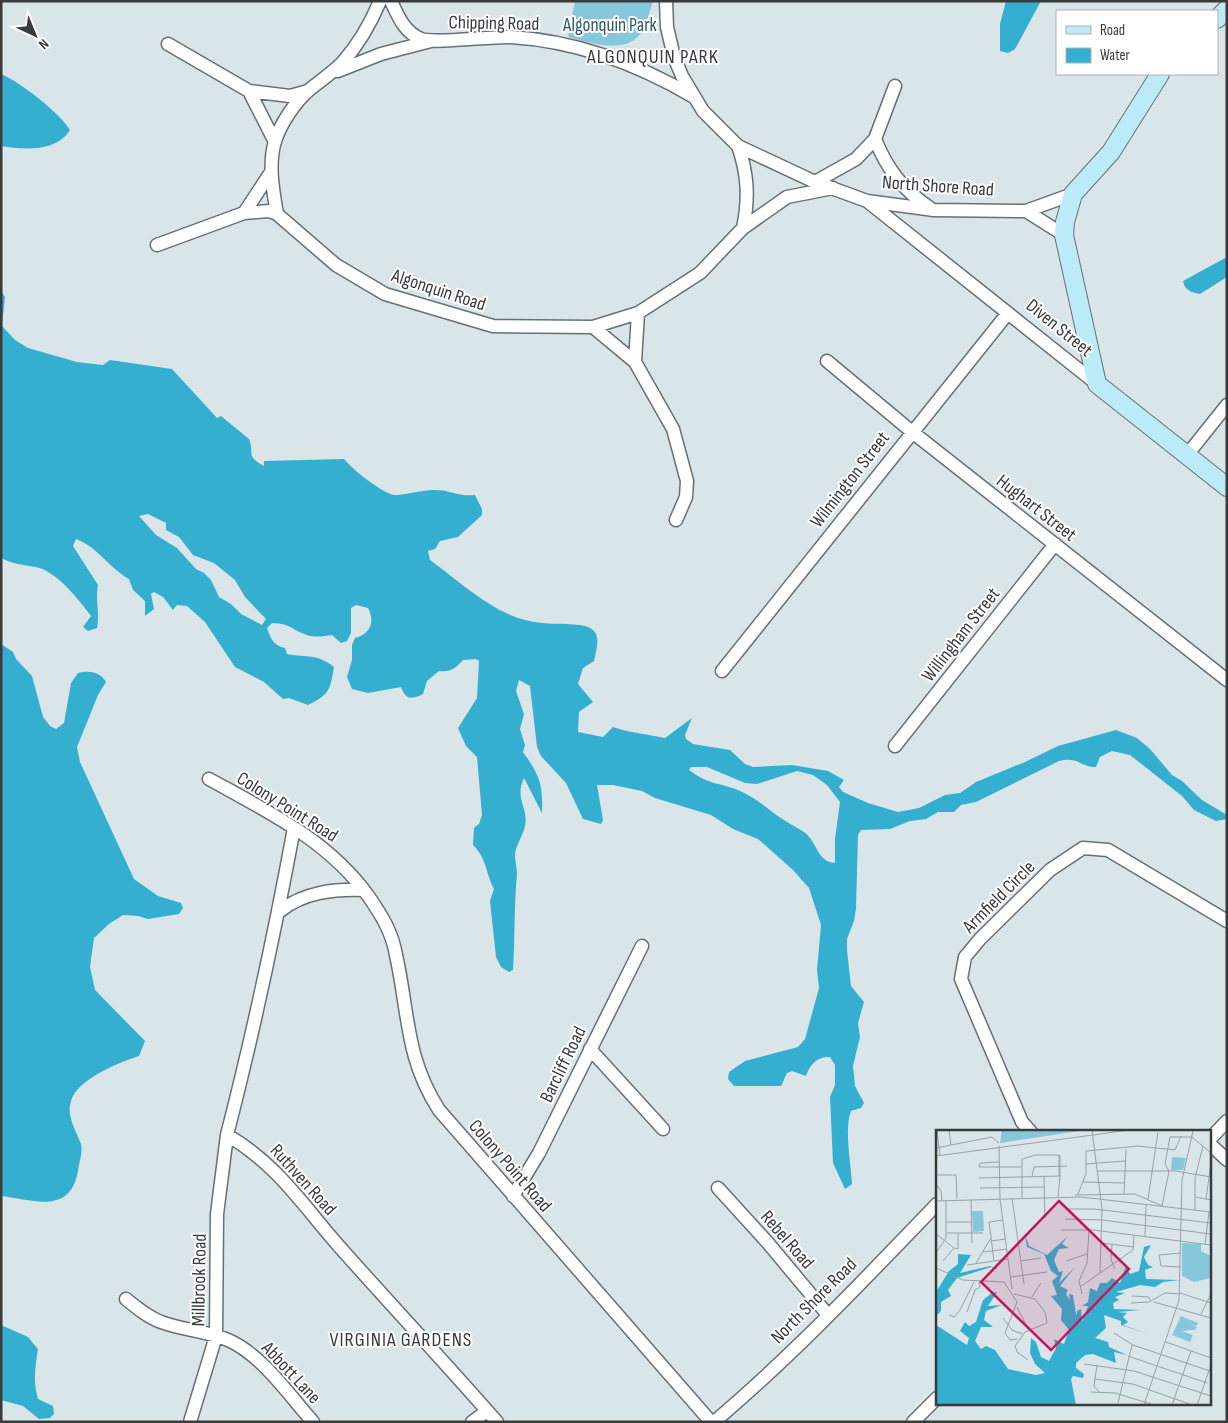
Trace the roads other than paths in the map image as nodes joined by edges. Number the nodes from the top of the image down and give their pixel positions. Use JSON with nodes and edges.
{"nodes":[{"id":1,"x":380,"y":1,"type":"edge"},
{"id":2,"x":391,"y":1,"type":"edge"},
{"id":3,"x":666,"y":1,"type":"edge"},
{"id":4,"x":1227,"y":9,"type":"edge"},
{"id":5,"x":1218,"y":18,"type":"edge"},
{"id":6,"x":433,"y":40,"type":"junction"},
{"id":7,"x":168,"y":44,"type":"dead end"},
{"id":8,"x":1159,"y":75,"type":"edge"},
{"id":9,"x":327,"y":76,"type":"junction"},
{"id":10,"x":895,"y":86,"type":"dead end"},
{"id":11,"x":249,"y":91,"type":"junction"},
{"id":12,"x":308,"y":91,"type":"junction"},
{"id":13,"x":694,"y":97,"type":"junction"},
{"id":14,"x":876,"y":139,"type":"junction"},
{"id":15,"x":275,"y":142,"type":"junction"},
{"id":16,"x":738,"y":146,"type":"junction"},
{"id":17,"x":271,"y":172,"type":"junction"},
{"id":18,"x":815,"y":182,"type":"junction"},
{"id":19,"x":832,"y":188,"type":"junction"},
{"id":20,"x":1073,"y":194,"type":"junction"},
{"id":21,"x":867,"y":201,"type":"junction"},
{"id":22,"x":934,"y":210,"type":"junction"},
{"id":23,"x":1026,"y":210,"type":"junction"},
{"id":24,"x":244,"y":213,"type":"junction"},
{"id":25,"x":277,"y":214,"type":"junction"},
{"id":26,"x":743,"y":228,"type":"junction"},
{"id":27,"x":1064,"y":235,"type":"junction"},
{"id":28,"x":157,"y":245,"type":"dead end"},
{"id":29,"x":638,"y":313,"type":"junction"},
{"id":30,"x":1008,"y":313,"type":"junction"},
{"id":31,"x":593,"y":327,"type":"junction"},
{"id":32,"x":827,"y":361,"type":"dead end"},
{"id":33,"x":635,"y":362,"type":"junction"},
{"id":34,"x":1097,"y":384,"type":"junction"},
{"id":35,"x":1227,"y":405,"type":"edge"},
{"id":36,"x":911,"y":432,"type":"junction"},
{"id":37,"x":1187,"y":456,"type":"junction"},
{"id":38,"x":1227,"y":486,"type":"edge"},
{"id":39,"x":676,"y":520,"type":"dead end"},
{"id":40,"x":1055,"y":544,"type":"junction"},
{"id":41,"x":722,"y":671,"type":"dead end"},
{"id":42,"x":1227,"y":680,"type":"edge"},
{"id":43,"x":894,"y":746,"type":"dead end"},
{"id":44,"x":209,"y":780,"type":"dead end"},
{"id":45,"x":294,"y":828,"type":"junction"},
{"id":46,"x":364,"y":890,"type":"junction"},
{"id":47,"x":280,"y":911,"type":"junction"},
{"id":48,"x":1227,"y":921,"type":"edge"},
{"id":49,"x":642,"y":946,"type":"dead end"},
{"id":50,"x":590,"y":1049,"type":"junction"},
{"id":51,"x":1227,"y":1121,"type":"edge"},
{"id":52,"x":663,"y":1129,"type":"dead end"},
{"id":53,"x":1029,"y":1130,"type":"edge"},
{"id":54,"x":227,"y":1135,"type":"junction"},
{"id":55,"x":1210,"y":1141,"type":"edge"},
{"id":56,"x":1210,"y":1143,"type":"edge"},
{"id":57,"x":1227,"y":1160,"type":"edge"},
{"id":58,"x":718,"y":1188,"type":"dead end"},
{"id":59,"x":513,"y":1196,"type":"junction"},
{"id":60,"x":936,"y":1205,"type":"edge"},
{"id":61,"x":126,"y":1299,"type":"dead end"},
{"id":62,"x":828,"y":1315,"type":"junction"},
{"id":63,"x":216,"y":1336,"type":"junction"},
{"id":64,"x":936,"y":1399,"type":"edge"},
{"id":65,"x":487,"y":1410,"type":"junction"},
{"id":66,"x":190,"y":1422,"type":"edge"},
{"id":67,"x":313,"y":1422,"type":"edge"},
{"id":68,"x":472,"y":1422,"type":"edge"},
{"id":69,"x":497,"y":1422,"type":"edge"},
{"id":70,"x":713,"y":1422,"type":"edge"},
{"id":71,"x":913,"y":1422,"type":"edge"}],
"edges":[{"from":1,"to":9,"type":"street"},
{"from":2,"to":6,"type":"street","name":"Chipping Road"},
{"from":3,"to":13,"type":"street","name":"North Shore Road"},
{"from":4,"to":5,"type":"street"},
{"from":6,"to":9,"type":"street","name":"Chipping Road"},
{"from":6,"to":13,"type":"street","name":"Chipping Road"},
{"from":7,"to":11,"type":"street"},
{"from":8,"to":20,"type":"street","name":"North Shore Road"},
{"from":9,"to":12,"type":"street"},
{"from":10,"to":14,"type":"street"},
{"from":11,"to":12,"type":"street"},
{"from":11,"to":15,"type":"street"},
{"from":12,"to":15,"type":"street"},
{"from":13,"to":16,"type":"street","name":"North Shore Road"},
{"from":14,"to":18,"type":"street"},
{"from":14,"to":22,"type":"street"},
{"from":15,"to":17,"type":"street"},
{"from":16,"to":18,"type":"street","name":"North Shore Road"},
{"from":16,"to":26,"type":"street"},
{"from":17,"to":24,"type":"street"},
{"from":17,"to":25,"type":"street"},
{"from":18,"to":19,"type":"street","name":"North Shore Road"},
{"from":19,"to":21,"type":"street","name":"North Shore Road"},
{"from":19,"to":26,"type":"street","name":"Algonquin Road"},
{"from":20,"to":23,"type":"street","name":"North Shore Road"},
{"from":20,"to":27,"type":"street"},
{"from":21,"to":22,"type":"street","name":"North Shore Road"},
{"from":21,"to":30,"type":"street","name":"Diven Street"},
{"from":22,"to":23,"type":"street","name":"North Shore Road"},
{"from":23,"to":27,"type":"street"},
{"from":24,"to":25,"type":"street"},
{"from":24,"to":28,"type":"street"},
{"from":25,"to":31,"type":"street","name":"Algonquin Road"},
{"from":26,"to":29,"type":"street","name":"Algonquin Road"},
{"from":27,"to":34,"type":"street"},
{"from":29,"to":31,"type":"street","name":"Algonquin Road"},
{"from":29,"to":33,"type":"street"},
{"from":30,"to":34,"type":"street","name":"Diven Street"},
{"from":30,"to":36,"type":"street","name":"Wilmington Street"},
{"from":31,"to":33,"type":"street"},
{"from":32,"to":36,"type":"street","name":"Hughart Street"},
{"from":33,"to":39,"type":"street"},
{"from":34,"to":37,"type":"street","name":"Diven Street"},
{"from":35,"to":37,"type":"street"},
{"from":36,"to":40,"type":"street","name":"Hughart Street"},
{"from":36,"to":41,"type":"street","name":"Wilmington Street"},
{"from":37,"to":38,"type":"street","name":"Diven Street"},
{"from":40,"to":42,"type":"street","name":"Hughart Street"},
{"from":40,"to":43,"type":"street","name":"Willingham Street"},
{"from":44,"to":45,"type":"street","name":"Colony Point Road"},
{"from":45,"to":46,"type":"street","name":"Colony Point Road"},
{"from":45,"to":47,"type":"street"},
{"from":46,"to":47,"type":"street"},
{"from":46,"to":59,"type":"street","name":"Colony Point Road"},
{"from":47,"to":54,"type":"street"},
{"from":48,"to":53,"type":"street","name":"Armfield Circle"},
{"from":49,"to":50,"type":"street","name":"Barcliff Road"},
{"from":50,"to":52,"type":"street"},
{"from":50,"to":59,"type":"street","name":"Barcliff Road"},
{"from":51,"to":55,"type":"street"},
{"from":54,"to":63,"type":"street","name":"Millbrook Road"},
{"from":54,"to":65,"type":"street","name":"Ruthven Road"},
{"from":56,"to":57,"type":"street"},
{"from":58,"to":62,"type":"street","name":"Rebel Road"},
{"from":59,"to":70,"type":"street","name":"Colony Point Road"},
{"from":60,"to":62,"type":"street","name":"North Shore Road"},
{"from":61,"to":63,"type":"street","name":"Abbott Lane"},
{"from":62,"to":70,"type":"street","name":"North Shore Road"},
{"from":63,"to":66,"type":"street","name":"Millbrook Road"},
{"from":63,"to":67,"type":"street","name":"Abbott Lane"},
{"from":64,"to":71,"type":"street"},
{"from":65,"to":68,"type":"street"},
{"from":65,"to":69,"type":"street","name":"Ruthven Road"}]}
